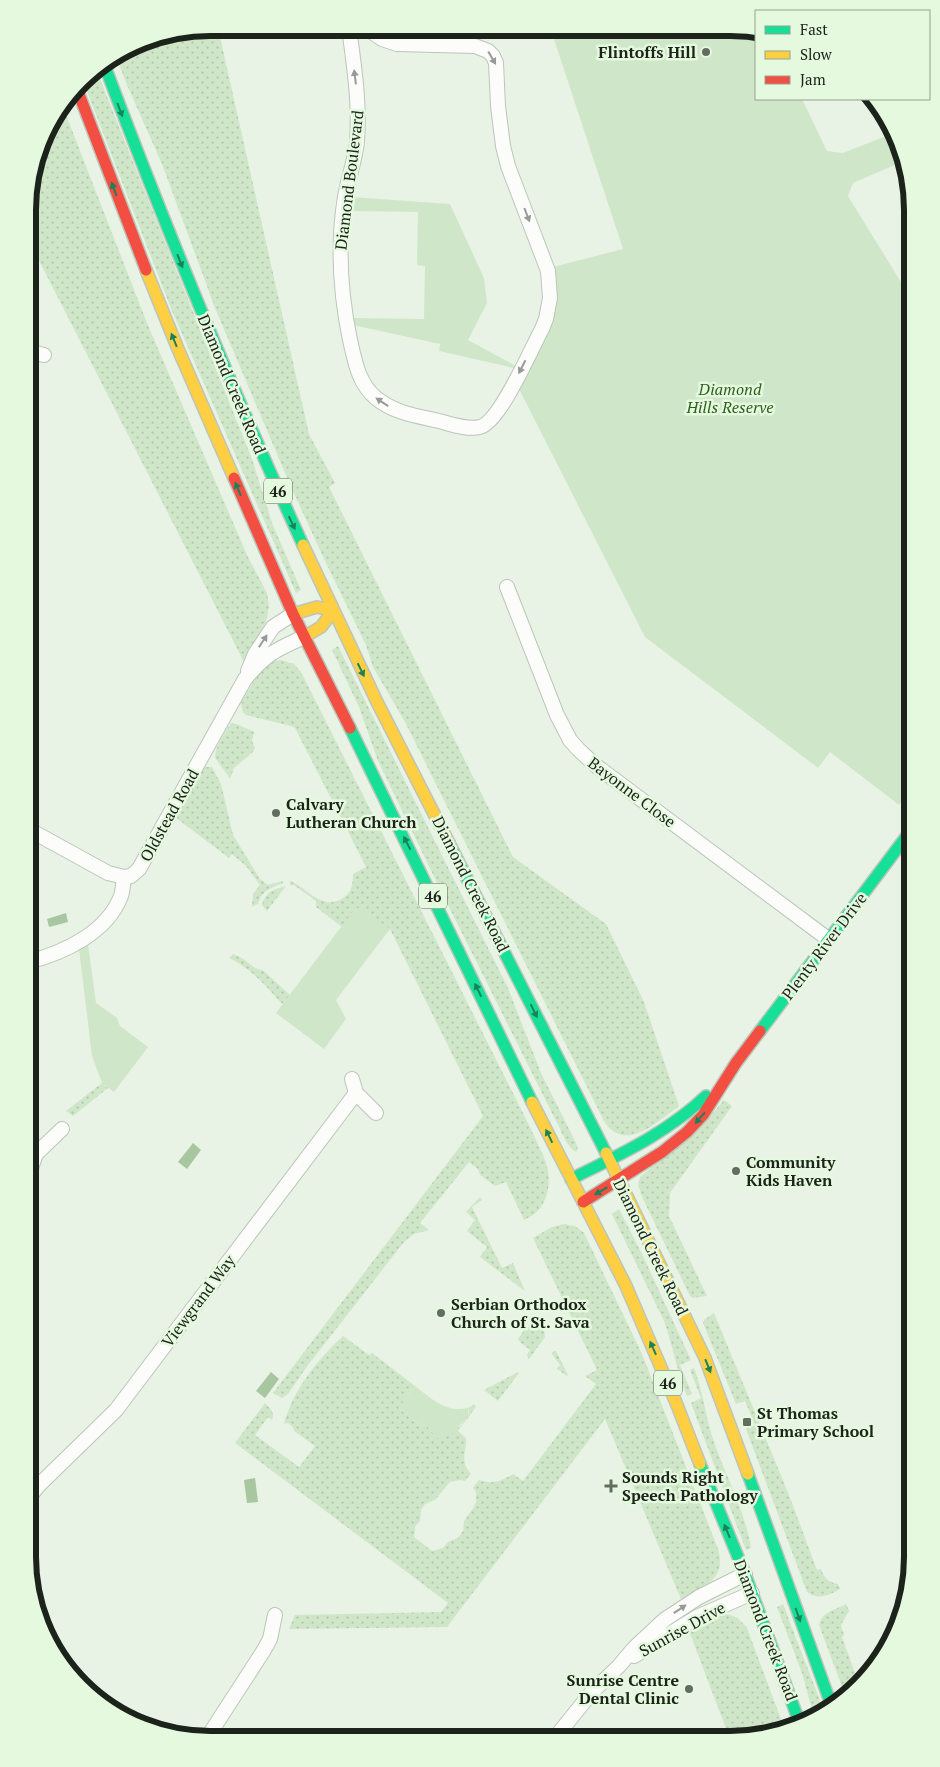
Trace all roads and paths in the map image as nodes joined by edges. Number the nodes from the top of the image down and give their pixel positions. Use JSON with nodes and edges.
{"nodes":[{"id":1,"x":350,"y":37,"type":"edge"},
{"id":2,"x":379,"y":37,"type":"edge"},
{"id":3,"x":106,"y":70,"type":"edge"},
{"id":4,"x":79,"y":95,"type":"edge"},
{"id":5,"x":36,"y":352,"type":"edge"},
{"id":6,"x":44,"y":355,"type":"dead end"},
{"id":7,"x":507,"y":587,"type":"dead end"},
{"id":8,"x":332,"y":611,"type":"junction"},
{"id":9,"x":293,"y":614,"type":"junction"},
{"id":10,"x":304,"y":637,"type":"junction"},
{"id":11,"x":245,"y":679,"type":"junction"},
{"id":12,"x":36,"y":833,"type":"edge"},
{"id":13,"x":904,"y":840,"type":"edge"},
{"id":14,"x":124,"y":877,"type":"junction"},
{"id":15,"x":828,"y":939,"type":"junction"},
{"id":16,"x":36,"y":959,"type":"edge"},
{"id":17,"x":736,"y":1063,"type":"junction"},
{"id":18,"x":352,"y":1079,"type":"dead end"},
{"id":19,"x":356,"y":1093,"type":"junction"},
{"id":20,"x":376,"y":1113,"type":"dead end"},
{"id":21,"x":62,"y":1129,"type":"dead end"},
{"id":22,"x":36,"y":1149,"type":"edge"},
{"id":23,"x":608,"y":1159,"type":"junction"},
{"id":24,"x":571,"y":1179,"type":"junction"},
{"id":25,"x":619,"y":1180,"type":"junction"},
{"id":26,"x":583,"y":1202,"type":"junction"},
{"id":27,"x":36,"y":1489,"type":"edge"},
{"id":28,"x":767,"y":1567,"type":"dead end"},
{"id":29,"x":781,"y":1569,"type":"junction"},
{"id":30,"x":749,"y":1572,"type":"junction"},
{"id":31,"x":772,"y":1580,"type":"dead end"},
{"id":32,"x":756,"y":1591,"type":"junction"},
{"id":33,"x":275,"y":1615,"type":"dead end"},
{"id":34,"x":667,"y":1627,"type":"junction"},
{"id":35,"x":829,"y":1700,"type":"edge"},
{"id":36,"x":798,"y":1717,"type":"edge"},
{"id":37,"x":212,"y":1731,"type":"edge"},
{"id":38,"x":560,"y":1731,"type":"edge"}],
"edges":[{"from":2,"to":1,"type":"street","name":"Diamond Boulevard","one_way":true},
{"from":3,"to":8,"type":"main road","name":"Diamond Creek Road","number":"46","one_way":true},
{"from":9,"to":4,"type":"main road","name":"Diamond Creek Road","number":"46","one_way":true},
{"from":5,"to":6,"type":"street"},
{"from":7,"to":15,"type":"street","name":"Bayonne Close"},
{"from":8,"to":9,"type":"main road"},
{"from":8,"to":10,"type":"main road"},
{"from":8,"to":23,"type":"main road","name":"Diamond Creek Road","number":"46","one_way":true},
{"from":9,"to":10,"type":"main road","name":"Diamond Creek Road","number":"46"},
{"from":11,"to":9,"type":"street","name":"Oldstead Road","one_way":true},
{"from":10,"to":11,"type":"street","name":"Oldstead Road"},
{"from":24,"to":10,"type":"main road","name":"Diamond Creek Road","number":"46","one_way":true},
{"from":11,"to":14,"type":"street","name":"Oldstead Road"},
{"from":12,"to":14,"type":"street"},
{"from":13,"to":15,"type":"main road","name":"Plenty River Drive"},
{"from":14,"to":16,"type":"street","name":"Oldstead Road"},
{"from":15,"to":17,"type":"main road","name":"Plenty River Drive"},
{"from":17,"to":23,"type":"main road","name":"Plenty River Drive"},
{"from":17,"to":25,"type":"main road","name":"Plenty River Drive","one_way":true},
{"from":18,"to":19,"type":"street"},
{"from":19,"to":20,"type":"street"},
{"from":19,"to":27,"type":"street","name":"Viewgrand Way"},
{"from":21,"to":22,"type":"street"},
{"from":23,"to":24,"type":"main road","name":"Plenty River Drive"},
{"from":23,"to":25,"type":"main road","name":"Diamond Creek Road","number":"46"},
{"from":24,"to":26,"type":"main road","name":"Diamond Creek Road","number":"46"},
{"from":25,"to":26,"type":"main road","name":"Plenty River Drive","one_way":true},
{"from":25,"to":29,"type":"main road","name":"Diamond Creek Road","number":"46","one_way":true},
{"from":30,"to":26,"type":"main road","name":"Diamond Creek Road","number":"46","one_way":true},
{"from":28,"to":29,"type":"main road"},
{"from":29,"to":31,"type":"main road"},
{"from":29,"to":35,"type":"main road","name":"Diamond Creek Road","number":"46","one_way":true},
{"from":30,"to":32,"type":"main road","name":"Diamond Creek Road","number":"46"},
{"from":34,"to":30,"type":"street","name":"Sunrise Drive","one_way":true},
{"from":32,"to":34,"type":"street","name":"Sunrise Drive"},
{"from":32,"to":36,"type":"main road","name":"Diamond Creek Road","number":"46"},
{"from":33,"to":37,"type":"street"},
{"from":34,"to":38,"type":"street","name":"Sunrise Drive"}]}
